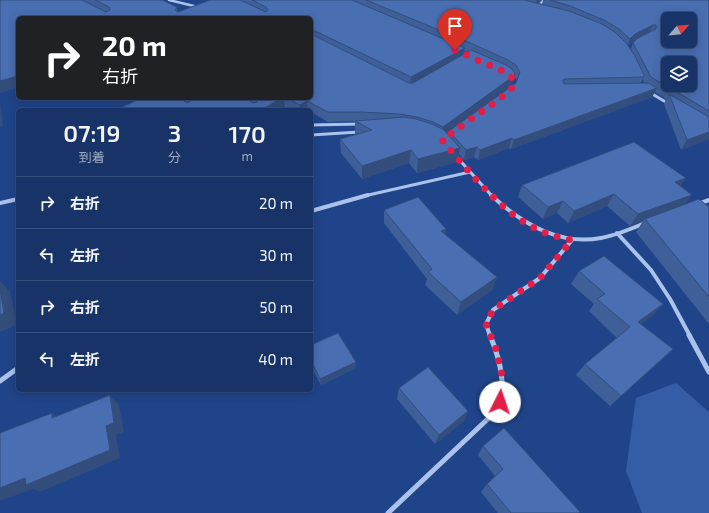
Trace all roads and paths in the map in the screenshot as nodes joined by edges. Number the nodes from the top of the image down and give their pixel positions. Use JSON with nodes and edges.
{"nodes":[{"id":1,"x":169,"y":0,"type":"edge"},
{"id":2,"x":544,"y":0,"type":"edge"},
{"id":3,"x":194,"y":11,"type":"edge"},
{"id":4,"x":543,"y":11,"type":"edge"},
{"id":5,"x":644,"y":89,"type":"edge"},
{"id":6,"x":670,"y":104,"type":"edge"},
{"id":7,"x":366,"y":124,"type":"edge"},
{"id":8,"x":313,"y":125,"type":"edge"},
{"id":9,"x":362,"y":132,"type":"edge"},
{"id":10,"x":313,"y":135,"type":"edge"},
{"id":11,"x":451,"y":150,"type":"edge"},
{"id":12,"x":470,"y":172,"type":"junction"},
{"id":13,"x":16,"y":199,"type":"edge"},
{"id":14,"x":709,"y":200,"type":"edge"},
{"id":15,"x":0,"y":203,"type":"edge"},
{"id":16,"x":693,"y":206,"type":"edge"},
{"id":17,"x":313,"y":210,"type":"edge"},
{"id":18,"x":652,"y":221,"type":"edge"},
{"id":19,"x":617,"y":233,"type":"junction"},
{"id":20,"x":572,"y":240,"type":"junction"},
{"id":21,"x":16,"y":369,"type":"edge"},
{"id":22,"x":709,"y":372,"type":"edge"},
{"id":23,"x":0,"y":381,"type":"edge"},
{"id":24,"x":388,"y":513,"type":"edge"}],
"edges":[{"from":1,"to":3,"type":"street"},
{"from":2,"to":4,"type":"street"},
{"from":5,"to":6,"type":"street"},
{"from":7,"to":8,"type":"street"},
{"from":9,"to":10,"type":"street"},
{"from":11,"to":12,"type":"street"},
{"from":12,"to":17,"type":"street"},
{"from":12,"to":20,"type":"street"},
{"from":13,"to":15,"type":"street"},
{"from":14,"to":16,"type":"street"},
{"from":18,"to":19,"type":"street"},
{"from":19,"to":20,"type":"street"},
{"from":19,"to":22,"type":"street"},
{"from":20,"to":24,"type":"street"},
{"from":21,"to":23,"type":"street"}]}
